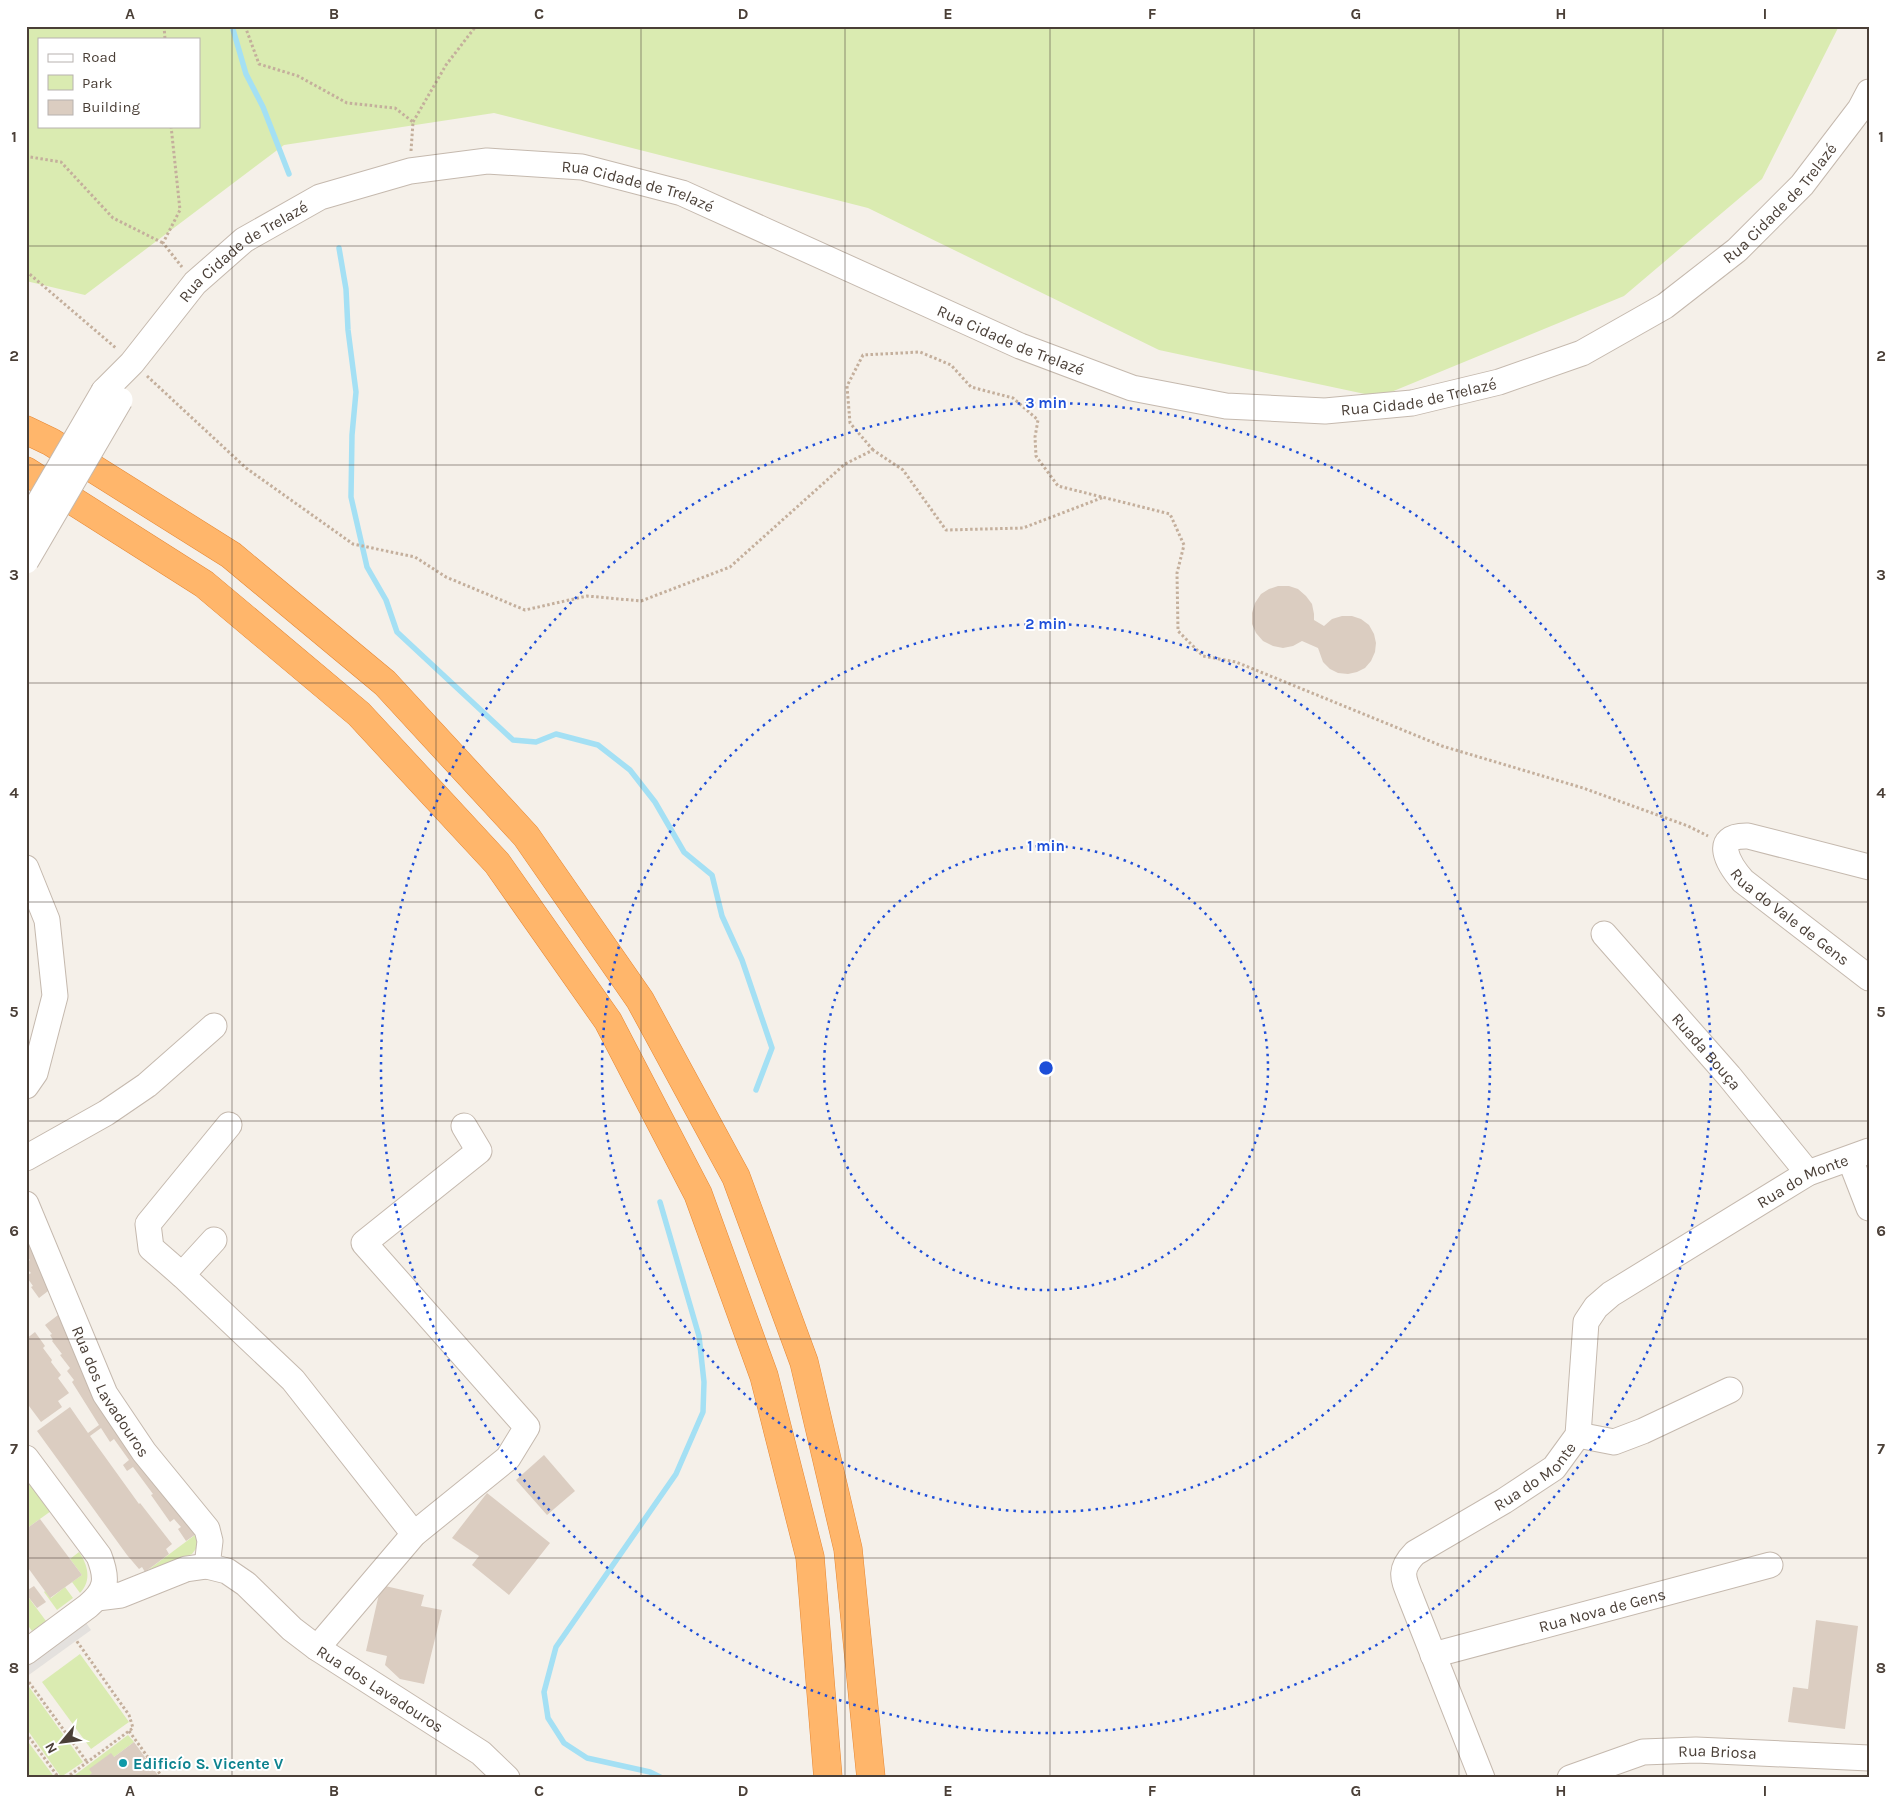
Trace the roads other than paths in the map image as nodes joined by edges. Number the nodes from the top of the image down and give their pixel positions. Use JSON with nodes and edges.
{"nodes":[{"id":1,"x":1869,"y":92,"type":"edge"},
{"id":2,"x":112,"y":395,"type":"junction"},
{"id":3,"x":26,"y":430,"type":"edge"},
{"id":4,"x":26,"y":471,"type":"edge"},
{"id":5,"x":26,"y":525,"type":"edge"},
{"id":6,"x":26,"y":561,"type":"edge"},
{"id":7,"x":1869,"y":867,"type":"edge"},
{"id":8,"x":26,"y":868,"type":"edge"},
{"id":9,"x":1604,"y":934,"type":"dead end"},
{"id":10,"x":1869,"y":978,"type":"edge"},
{"id":11,"x":214,"y":1026,"type":"dead end"},
{"id":12,"x":26,"y":1086,"type":"edge"},
{"id":13,"x":229,"y":1125,"type":"dead end"},
{"id":14,"x":464,"y":1126,"type":"dead end"},
{"id":15,"x":1860,"y":1155,"type":"edge"},
{"id":16,"x":26,"y":1158,"type":"edge"},
{"id":17,"x":1808,"y":1173,"type":"junction"},
{"id":18,"x":26,"y":1204,"type":"edge"},
{"id":19,"x":1869,"y":1208,"type":"edge"},
{"id":20,"x":214,"y":1240,"type":"dead end"},
{"id":21,"x":182,"y":1275,"type":"junction"},
{"id":22,"x":1730,"y":1390,"type":"dead end"},
{"id":23,"x":1578,"y":1435,"type":"junction"},
{"id":24,"x":26,"y":1458,"type":"edge"},
{"id":25,"x":414,"y":1534,"type":"junction"},
{"id":26,"x":1770,"y":1565,"type":"dead end"},
{"id":27,"x":207,"y":1566,"type":"junction"},
{"id":28,"x":98,"y":1598,"type":"junction"},
{"id":29,"x":317,"y":1648,"type":"junction"},
{"id":30,"x":26,"y":1652,"type":"edge"},
{"id":31,"x":1433,"y":1655,"type":"junction"},
{"id":32,"x":1869,"y":1758,"type":"edge"},
{"id":33,"x":871,"y":1776,"type":"edge"},
{"id":34,"x":828,"y":1777,"type":"edge"},
{"id":35,"x":507,"y":1778,"type":"edge"},
{"id":36,"x":1482,"y":1778,"type":"edge"},
{"id":37,"x":1570,"y":1778,"type":"edge"}],
"edges":[{"from":1,"to":2,"type":"street","name":"Rua Cidade de Trelazé"},
{"from":2,"to":5,"type":"street","name":"Rua Cidade de Trelazé","bridge":true},
{"from":2,"to":6,"type":"street","name":"Rua Cidade de Trelazé","bridge":true},
{"from":3,"to":33,"type":"highway"},
{"from":4,"to":34,"type":"highway"},
{"from":7,"to":10,"type":"street","name":"Rua do Vale de Gens"},
{"from":8,"to":12,"type":"street"},
{"from":9,"to":17,"type":"street","name":"Ruada Bouça"},
{"from":11,"to":16,"type":"street"},
{"from":13,"to":21,"type":"street"},
{"from":14,"to":25,"type":"street"},
{"from":15,"to":17,"type":"street","name":"Rua do Monte"},
{"from":15,"to":19,"type":"street"},
{"from":17,"to":23,"type":"street","name":"Rua do Monte"},
{"from":18,"to":27,"type":"street","name":"Rua dos Lavadouros"},
{"from":20,"to":21,"type":"street"},
{"from":21,"to":25,"type":"street"},
{"from":22,"to":23,"type":"street"},
{"from":23,"to":31,"type":"street","name":"Rua do Monte"},
{"from":24,"to":28,"type":"street"},
{"from":25,"to":29,"type":"street"},
{"from":26,"to":31,"type":"street","name":"Rua Nova de Gens"},
{"from":27,"to":28,"type":"street","name":"Rua dos Lavadouros"},
{"from":27,"to":29,"type":"street","name":"Rua dos Lavadouros"},
{"from":28,"to":30,"type":"street"},
{"from":29,"to":35,"type":"street","name":"Rua dos Lavadouros"},
{"from":31,"to":36,"type":"street","name":"Rua do Monte"},
{"from":32,"to":37,"type":"street","name":"Rua Briosa"}]}
